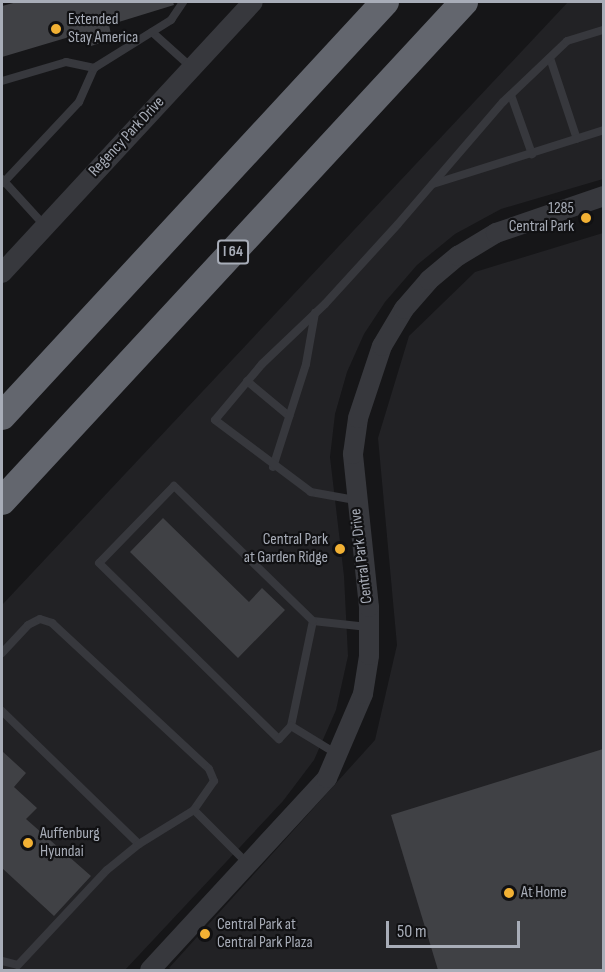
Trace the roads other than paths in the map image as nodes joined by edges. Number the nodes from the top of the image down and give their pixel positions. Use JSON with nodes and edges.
{"nodes":[{"id":1,"x":183,"y":2,"type":"edge"},
{"id":2,"x":253,"y":2,"type":"edge"},
{"id":3,"x":385,"y":2,"type":"edge"},
{"id":4,"x":464,"y":2,"type":"edge"},
{"id":5,"x":603,"y":30,"type":"edge"},
{"id":6,"x":152,"y":32,"type":"junction"},
{"id":7,"x":550,"y":58,"type":"junction"},
{"id":8,"x":94,"y":68,"type":"junction"},
{"id":9,"x":191,"y":68,"type":"junction"},
{"id":10,"x":2,"y":81,"type":"edge"},
{"id":11,"x":511,"y":95,"type":"junction"},
{"id":12,"x":603,"y":130,"type":"edge"},
{"id":13,"x":577,"y":139,"type":"junction"},
{"id":14,"x":532,"y":154,"type":"junction"},
{"id":15,"x":2,"y":181,"type":"edge"},
{"id":16,"x":432,"y":185,"type":"junction"},
{"id":17,"x":603,"y":196,"type":"edge"},
{"id":18,"x":45,"y":226,"type":"junction"},
{"id":19,"x":2,"y":273,"type":"edge"},
{"id":20,"x":315,"y":313,"type":"junction"},
{"id":21,"x":248,"y":381,"type":"junction"},
{"id":22,"x":2,"y":416,"type":"edge"},
{"id":23,"x":289,"y":416,"type":"junction"},
{"id":24,"x":273,"y":467,"type":"junction"},
{"id":25,"x":356,"y":500,"type":"junction"},
{"id":26,"x":2,"y":501,"type":"edge"},
{"id":27,"x":313,"y":621,"type":"junction"},
{"id":28,"x":369,"y":627,"type":"junction"},
{"id":29,"x":2,"y":653,"type":"edge"},
{"id":30,"x":2,"y":711,"type":"edge"},
{"id":31,"x":291,"y":726,"type":"junction"},
{"id":32,"x":339,"y":755,"type":"junction"},
{"id":33,"x":194,"y":810,"type":"junction"},
{"id":34,"x":140,"y":844,"type":"junction"},
{"id":35,"x":249,"y":864,"type":"junction"},
{"id":36,"x":2,"y":961,"type":"edge"},
{"id":37,"x":150,"y":970,"type":"edge"}],
"edges":[{"from":1,"to":6,"type":"lane"},
{"from":2,"to":9,"type":"street","name":"Regency Park Drive"},
{"from":3,"to":22,"type":"highway"},
{"from":4,"to":26,"type":"highway","number":"I 64"},
{"from":5,"to":7,"type":"lane"},
{"from":6,"to":8,"type":"lane"},
{"from":6,"to":9,"type":"lane"},
{"from":7,"to":11,"type":"lane"},
{"from":7,"to":13,"type":"lane"},
{"from":8,"to":10,"type":"lane"},
{"from":8,"to":15,"type":"lane"},
{"from":9,"to":18,"type":"street","name":"Regency Park Drive"},
{"from":11,"to":14,"type":"lane"},
{"from":11,"to":16,"type":"lane"},
{"from":12,"to":13,"type":"lane"},
{"from":13,"to":14,"type":"lane"},
{"from":14,"to":16,"type":"lane"},
{"from":15,"to":18,"type":"lane"},
{"from":16,"to":20,"type":"lane"},
{"from":17,"to":25,"type":"street","name":"Central Park Drive"},
{"from":18,"to":19,"type":"street","name":"Regency Park Drive"},
{"from":20,"to":21,"type":"lane"},
{"from":20,"to":23,"type":"lane"},
{"from":21,"to":23,"type":"lane"},
{"from":21,"to":24,"type":"lane"},
{"from":23,"to":24,"type":"lane"},
{"from":24,"to":25,"type":"lane"},
{"from":25,"to":28,"type":"street","name":"Central Park Drive"},
{"from":27,"to":28,"type":"lane"},
{"from":27,"to":31,"type":"lane"},
{"from":27,"to":31,"type":"lane"},
{"from":28,"to":32,"type":"street","name":"Central Park Drive"},
{"from":29,"to":33,"type":"lane"},
{"from":30,"to":34,"type":"lane"},
{"from":31,"to":32,"type":"lane"},
{"from":32,"to":35,"type":"street","name":"Central Park Drive"},
{"from":33,"to":34,"type":"lane"},
{"from":33,"to":35,"type":"lane"},
{"from":34,"to":36,"type":"lane"},
{"from":35,"to":37,"type":"street","name":"Central Park Drive"}]}
